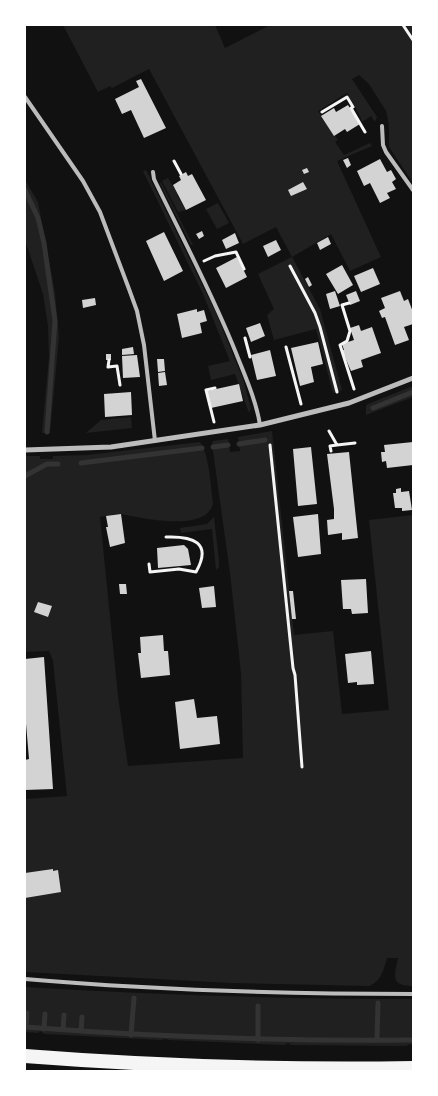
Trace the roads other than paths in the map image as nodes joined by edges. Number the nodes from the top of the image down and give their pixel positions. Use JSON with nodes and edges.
{"nodes":[{"id":1,"x":25,"y":97,"type":"edge"},
{"id":2,"x":382,"y":126,"type":"dead end"},
{"id":3,"x":153,"y":172,"type":"dead end"},
{"id":4,"x":413,"y":190,"type":"edge"},
{"id":5,"x":413,"y":378,"type":"edge"},
{"id":6,"x":260,"y":425,"type":"junction"},
{"id":7,"x":155,"y":441,"type":"junction"},
{"id":8,"x":25,"y":450,"type":"edge"},
{"id":9,"x":25,"y":979,"type":"edge"},
{"id":10,"x":413,"y":994,"type":"edge"},
{"id":11,"x":25,"y":1056,"type":"edge"},
{"id":12,"x":413,"y":1068,"type":"edge"}],
"edges":[{"from":1,"to":7,"type":"lane"},
{"from":2,"to":4,"type":"lane"},
{"from":3,"to":6,"type":"lane"},
{"from":5,"to":6,"type":"street"},
{"from":6,"to":7,"type":"street"},
{"from":7,"to":8,"type":"street"},
{"from":9,"to":10,"type":"lane"},
{"from":11,"to":12,"type":"highway"}]}
